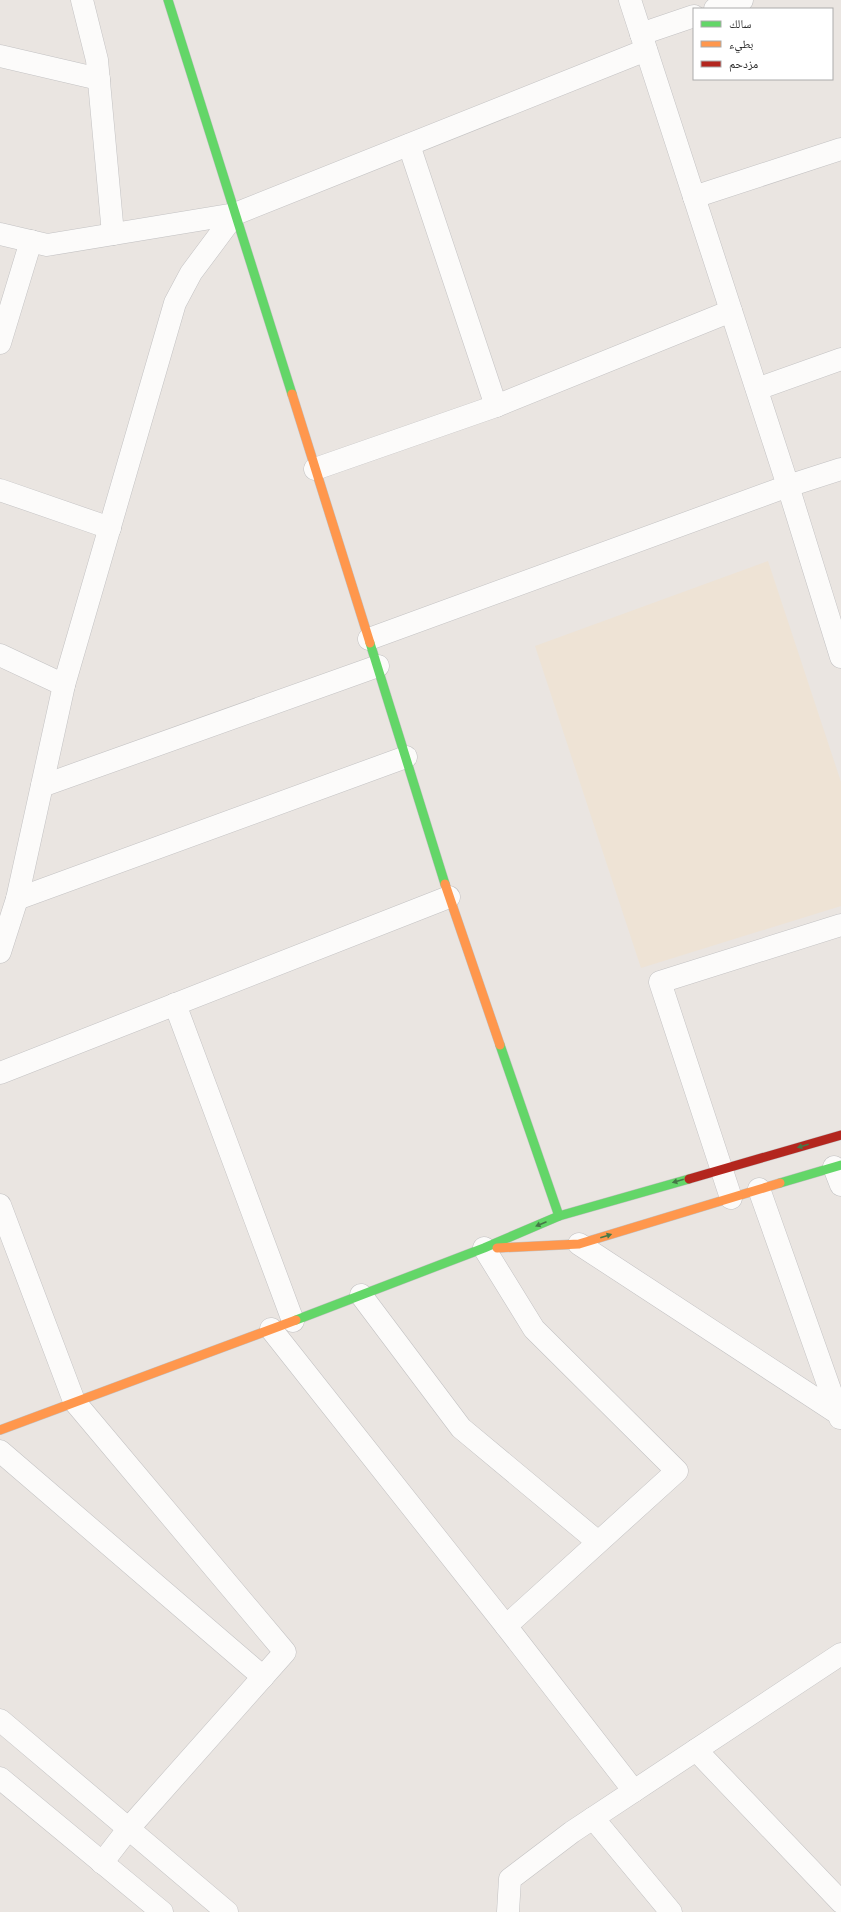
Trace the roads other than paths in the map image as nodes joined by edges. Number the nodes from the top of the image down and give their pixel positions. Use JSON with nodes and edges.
{"nodes":[{"id":1,"x":82,"y":0,"type":"edge"},
{"id":2,"x":168,"y":0,"type":"edge"},
{"id":3,"x":630,"y":0,"type":"edge"},
{"id":4,"x":742,"y":0,"type":"edge"},
{"id":5,"x":718,"y":8,"type":"edge"},
{"id":6,"x":693,"y":17,"type":"edge"},
{"id":7,"x":644,"y":42,"type":"junction"},
{"id":8,"x":0,"y":56,"type":"edge"},
{"id":9,"x":99,"y":79,"type":"junction"},
{"id":10,"x":409,"y":145,"type":"junction"},
{"id":11,"x":841,"y":149,"type":"edge"},
{"id":12,"x":694,"y":197,"type":"junction"},
{"id":13,"x":235,"y":214,"type":"junction"},
{"id":14,"x":0,"y":234,"type":"edge"},
{"id":15,"x":113,"y":234,"type":"junction"},
{"id":16,"x":31,"y":241,"type":"junction"},
{"id":17,"x":731,"y":311,"type":"junction"},
{"id":18,"x":0,"y":343,"type":"edge"},
{"id":19,"x":841,"y":359,"type":"edge"},
{"id":20,"x":757,"y":389,"type":"junction"},
{"id":21,"x":496,"y":406,"type":"junction"},
{"id":22,"x":315,"y":469,"type":"junction"},
{"id":23,"x":841,"y":469,"type":"edge"},
{"id":24,"x":788,"y":486,"type":"junction"},
{"id":25,"x":0,"y":490,"type":"edge"},
{"id":26,"x":110,"y":528,"type":"junction"},
{"id":27,"x":369,"y":639,"type":"junction"},
{"id":28,"x":0,"y":655,"type":"edge"},
{"id":29,"x":841,"y":657,"type":"edge"},
{"id":30,"x":378,"y":666,"type":"junction"},
{"id":31,"x":64,"y":685,"type":"junction"},
{"id":32,"x":406,"y":757,"type":"junction"},
{"id":33,"x":42,"y":786,"type":"junction"},
{"id":34,"x":449,"y":897,"type":"junction"},
{"id":35,"x":17,"y":899,"type":"junction"},
{"id":36,"x":841,"y":925,"type":"edge"},
{"id":37,"x":0,"y":952,"type":"edge"},
{"id":38,"x":175,"y":1004,"type":"junction"},
{"id":39,"x":0,"y":1073,"type":"edge"},
{"id":40,"x":841,"y":1135,"type":"edge"},
{"id":41,"x":721,"y":1169,"type":"junction"},
{"id":42,"x":839,"y":1172,"type":"edge"},
{"id":43,"x":759,"y":1189,"type":"junction"},
{"id":44,"x":731,"y":1198,"type":"junction"},
{"id":45,"x":0,"y":1205,"type":"edge"},
{"id":46,"x":559,"y":1216,"type":"junction"},
{"id":47,"x":579,"y":1244,"type":"junction"},
{"id":48,"x":484,"y":1248,"type":"junction"},
{"id":49,"x":361,"y":1295,"type":"junction"},
{"id":50,"x":293,"y":1321,"type":"junction"},
{"id":51,"x":271,"y":1330,"type":"junction"},
{"id":52,"x":74,"y":1401,"type":"junction"},
{"id":53,"x":840,"y":1417,"type":"edge"},
{"id":54,"x":0,"y":1430,"type":"edge"},
{"id":55,"x":0,"y":1451,"type":"edge"},
{"id":56,"x":598,"y":1542,"type":"junction"},
{"id":57,"x":506,"y":1626,"type":"junction"},
{"id":58,"x":840,"y":1657,"type":"edge"},
{"id":59,"x":262,"y":1677,"type":"junction"},
{"id":60,"x":0,"y":1720,"type":"edge"},
{"id":61,"x":696,"y":1750,"type":"junction"},
{"id":62,"x":0,"y":1778,"type":"edge"},
{"id":63,"x":634,"y":1791,"type":"junction"},
{"id":64,"x":593,"y":1818,"type":"junction"},
{"id":65,"x":129,"y":1828,"type":"junction"},
{"id":66,"x":102,"y":1863,"type":"junction"},
{"id":67,"x":841,"y":1902,"type":"edge"},
{"id":68,"x":162,"y":1912,"type":"edge"},
{"id":69,"x":227,"y":1912,"type":"edge"},
{"id":70,"x":508,"y":1912,"type":"edge"},
{"id":71,"x":671,"y":1912,"type":"edge"}],
"edges":[{"from":1,"to":9,"type":"street"},
{"from":2,"to":13,"type":"street"},
{"from":3,"to":7,"type":"street"},
{"from":4,"to":5,"type":"street"},
{"from":6,"to":7,"type":"street"},
{"from":7,"to":10,"type":"street"},
{"from":7,"to":12,"type":"street"},
{"from":8,"to":9,"type":"street"},
{"from":9,"to":15,"type":"street"},
{"from":10,"to":13,"type":"street"},
{"from":10,"to":21,"type":"street"},
{"from":11,"to":12,"type":"street"},
{"from":12,"to":17,"type":"street"},
{"from":13,"to":15,"type":"street"},
{"from":13,"to":22,"type":"street"},
{"from":13,"to":26,"type":"street"},
{"from":14,"to":16,"type":"street"},
{"from":15,"to":16,"type":"street"},
{"from":16,"to":18,"type":"street"},
{"from":17,"to":20,"type":"street"},
{"from":17,"to":21,"type":"street"},
{"from":19,"to":20,"type":"street"},
{"from":20,"to":24,"type":"street"},
{"from":21,"to":22,"type":"street"},
{"from":22,"to":27,"type":"street"},
{"from":23,"to":24,"type":"street"},
{"from":24,"to":27,"type":"street"},
{"from":24,"to":29,"type":"street"},
{"from":25,"to":26,"type":"street"},
{"from":26,"to":31,"type":"street"},
{"from":27,"to":30,"type":"street"},
{"from":28,"to":31,"type":"street"},
{"from":30,"to":32,"type":"street"},
{"from":30,"to":33,"type":"street"},
{"from":31,"to":33,"type":"street"},
{"from":32,"to":34,"type":"street"},
{"from":32,"to":35,"type":"street"},
{"from":33,"to":35,"type":"street"},
{"from":34,"to":38,"type":"street"},
{"from":34,"to":46,"type":"street"},
{"from":35,"to":37,"type":"street"},
{"from":36,"to":41,"type":"street"},
{"from":38,"to":39,"type":"street"},
{"from":38,"to":50,"type":"street"},
{"from":40,"to":41,"type":"street","one_way":true},
{"from":41,"to":44,"type":"street"},
{"from":41,"to":46,"type":"street","one_way":true},
{"from":42,"to":43,"type":"street"},
{"from":43,"to":44,"type":"street"},
{"from":43,"to":53,"type":"street"},
{"from":47,"to":44,"type":"street","one_way":true},
{"from":45,"to":52,"type":"street"},
{"from":46,"to":48,"type":"street","one_way":true},
{"from":47,"to":48,"type":"street"},
{"from":47,"to":53,"type":"street"},
{"from":48,"to":49,"type":"street"},
{"from":48,"to":56,"type":"street"},
{"from":49,"to":50,"type":"street"},
{"from":49,"to":56,"type":"street"},
{"from":50,"to":51,"type":"street"},
{"from":51,"to":52,"type":"street"},
{"from":51,"to":57,"type":"street"},
{"from":52,"to":54,"type":"street"},
{"from":52,"to":59,"type":"street"},
{"from":55,"to":59,"type":"street"},
{"from":56,"to":57,"type":"street"},
{"from":57,"to":63,"type":"street"},
{"from":58,"to":61,"type":"street"},
{"from":59,"to":65,"type":"street"},
{"from":60,"to":65,"type":"street"},
{"from":61,"to":63,"type":"street"},
{"from":61,"to":67,"type":"street"},
{"from":62,"to":66,"type":"street"},
{"from":63,"to":64,"type":"street"},
{"from":64,"to":70,"type":"street"},
{"from":64,"to":71,"type":"street"},
{"from":65,"to":66,"type":"street"},
{"from":65,"to":69,"type":"street"},
{"from":66,"to":68,"type":"street"}]}
